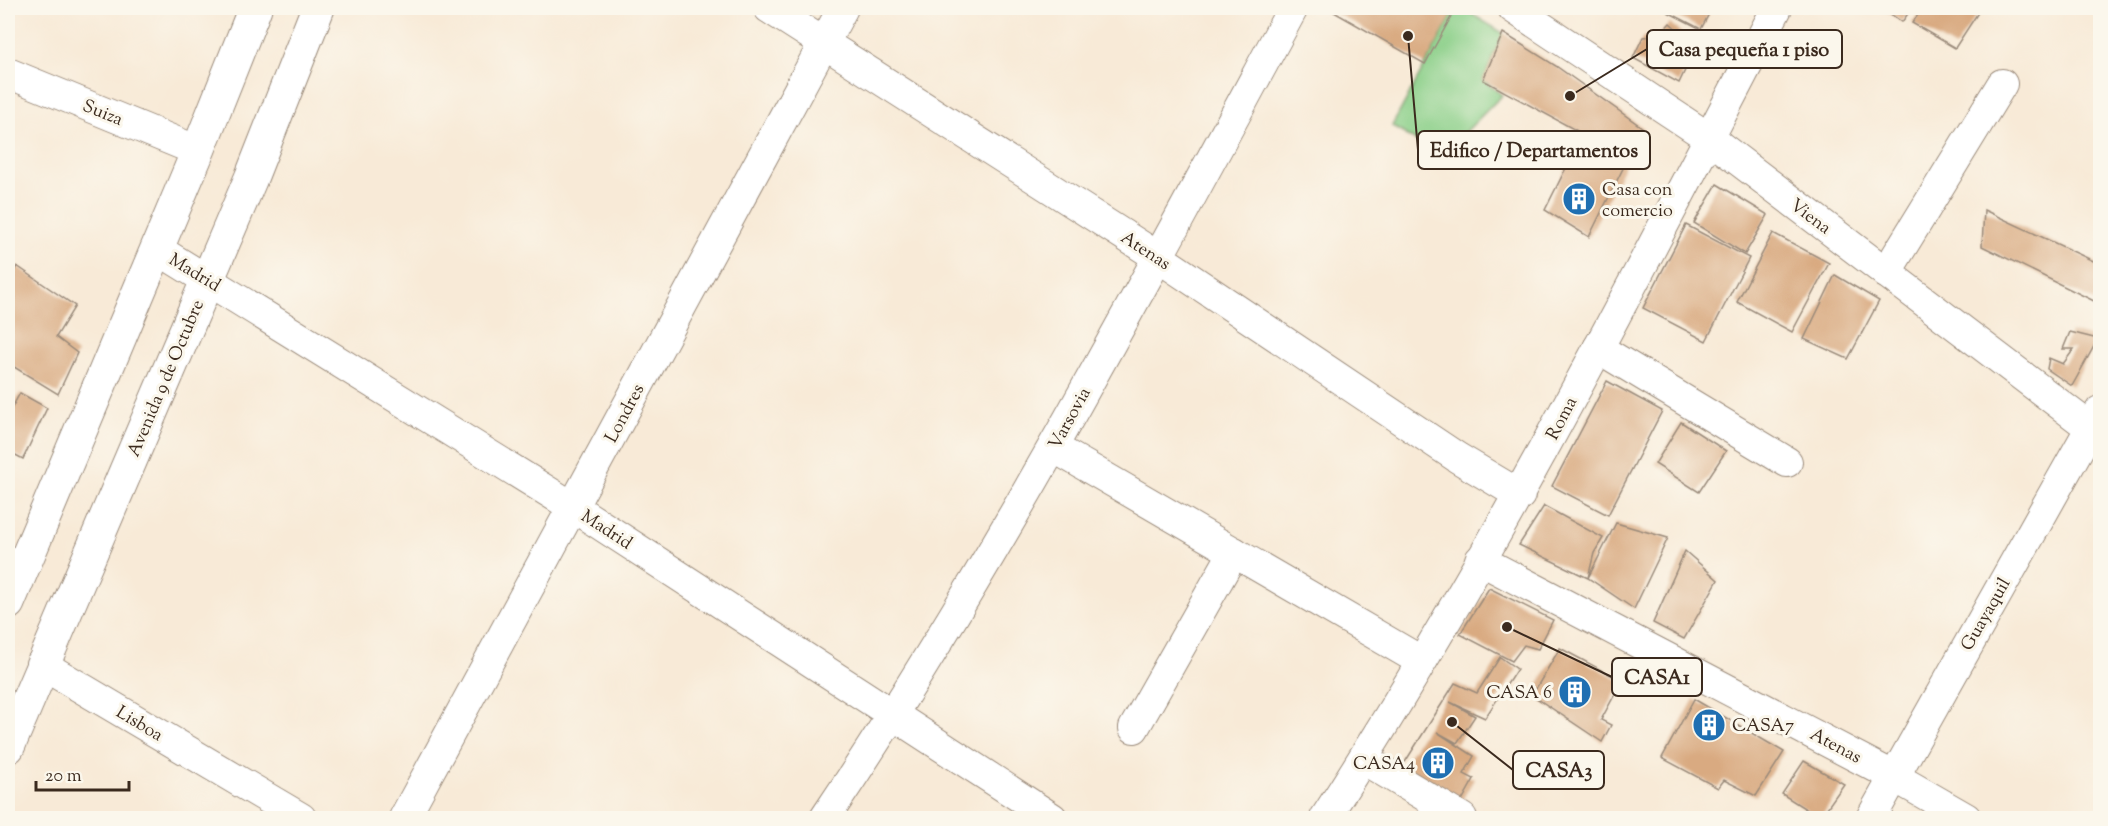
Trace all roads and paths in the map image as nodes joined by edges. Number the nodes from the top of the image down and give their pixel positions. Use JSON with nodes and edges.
{"nodes":[{"id":1,"x":255,"y":8,"type":"edge"},
{"id":2,"x":318,"y":8,"type":"edge"},
{"id":3,"x":770,"y":8,"type":"edge"},
{"id":4,"x":843,"y":8,"type":"edge"},
{"id":5,"x":1293,"y":8,"type":"edge"},
{"id":6,"x":1514,"y":8,"type":"edge"},
{"id":7,"x":1777,"y":8,"type":"edge"},
{"id":8,"x":824,"y":42,"type":"junction"},
{"id":9,"x":8,"y":73,"type":"edge"},
{"id":10,"x":2002,"y":84,"type":"dead end"},
{"id":11,"x":1709,"y":138,"type":"junction"},
{"id":12,"x":198,"y":151,"type":"junction"},
{"id":13,"x":157,"y":249,"type":"junction"},
{"id":14,"x":1158,"y":257,"type":"junction"},
{"id":15,"x":1886,"y":273,"type":"junction"},
{"id":16,"x":208,"y":279,"type":"junction"},
{"id":17,"x":1598,"y":348,"type":"junction"},
{"id":18,"x":2097,"y":425,"type":"edge"},
{"id":19,"x":1053,"y":447,"type":"junction"},
{"id":20,"x":1787,"y":462,"type":"dead end"},
{"id":21,"x":1520,"y":495,"type":"junction"},
{"id":22,"x":573,"y":507,"type":"junction"},
{"id":23,"x":1234,"y":552,"type":"junction"},
{"id":24,"x":1480,"y":560,"type":"junction"},
{"id":25,"x":8,"y":603,"type":"edge"},
{"id":26,"x":1421,"y":661,"type":"junction"},
{"id":27,"x":41,"y":663,"type":"junction"},
{"id":28,"x":894,"y":717,"type":"junction"},
{"id":29,"x":1134,"y":728,"type":"dead end"},
{"id":30,"x":8,"y":747,"type":"edge"},
{"id":31,"x":1363,"y":759,"type":"junction"},
{"id":32,"x":1893,"y":776,"type":"junction"},
{"id":33,"x":301,"y":819,"type":"edge"},
{"id":34,"x":404,"y":819,"type":"edge"},
{"id":35,"x":825,"y":819,"type":"edge"},
{"id":36,"x":1052,"y":819,"type":"edge"},
{"id":37,"x":1325,"y":819,"type":"edge"},
{"id":38,"x":1461,"y":819,"type":"edge"},
{"id":39,"x":1871,"y":819,"type":"edge"},
{"id":40,"x":1966,"y":819,"type":"edge"}],
"edges":[{"from":1,"to":12,"type":"main road"},
{"from":2,"to":16,"type":"main road","name":"Avenida 9 de Octubre"},
{"from":3,"to":8,"type":"street","name":"Atenas"},
{"from":4,"to":8,"type":"street","name":"Londres"},
{"from":5,"to":14,"type":"street","name":"Varsovia"},
{"from":6,"to":11,"type":"street","name":"Viena"},
{"from":7,"to":11,"type":"street","name":"Roma"},
{"from":8,"to":14,"type":"street","name":"Atenas"},
{"from":8,"to":22,"type":"street","name":"Londres"},
{"from":9,"to":12,"type":"street","name":"Suiza"},
{"from":10,"to":15,"type":"street"},
{"from":11,"to":15,"type":"street","name":"Viena"},
{"from":11,"to":17,"type":"street","name":"Roma"},
{"from":12,"to":13,"type":"main road"},
{"from":13,"to":16,"type":"street","name":"Madrid"},
{"from":13,"to":25,"type":"main road"},
{"from":14,"to":19,"type":"street","name":"Varsovia"},
{"from":14,"to":21,"type":"street","name":"Atenas"},
{"from":15,"to":18,"type":"street","name":"Viena"},
{"from":16,"to":22,"type":"street","name":"Madrid"},
{"from":16,"to":27,"type":"main road","name":"Avenida 9 de Octubre"},
{"from":17,"to":20,"type":"street"},
{"from":17,"to":21,"type":"street","name":"Roma"},
{"from":18,"to":32,"type":"street","name":"Guayaquil"},
{"from":19,"to":23,"type":"street"},
{"from":19,"to":28,"type":"street","name":"Varsovia"},
{"from":21,"to":24,"type":"street","name":"Roma"},
{"from":22,"to":28,"type":"street","name":"Madrid"},
{"from":22,"to":34,"type":"street","name":"Londres"},
{"from":23,"to":26,"type":"street"},
{"from":23,"to":29,"type":"street"},
{"from":24,"to":26,"type":"street","name":"Roma"},
{"from":24,"to":32,"type":"street","name":"Atenas"},
{"from":26,"to":31,"type":"street","name":"Roma"},
{"from":27,"to":30,"type":"main road","name":"Avenida 9 de Octubre"},
{"from":27,"to":33,"type":"street","name":"Lisboa"},
{"from":28,"to":35,"type":"street","name":"Varsovia"},
{"from":28,"to":36,"type":"street","name":"Madrid"},
{"from":31,"to":37,"type":"street","name":"Roma"},
{"from":31,"to":38,"type":"street"},
{"from":32,"to":39,"type":"street","name":"Guayaquil"},
{"from":32,"to":40,"type":"street","name":"Atenas"}]}
